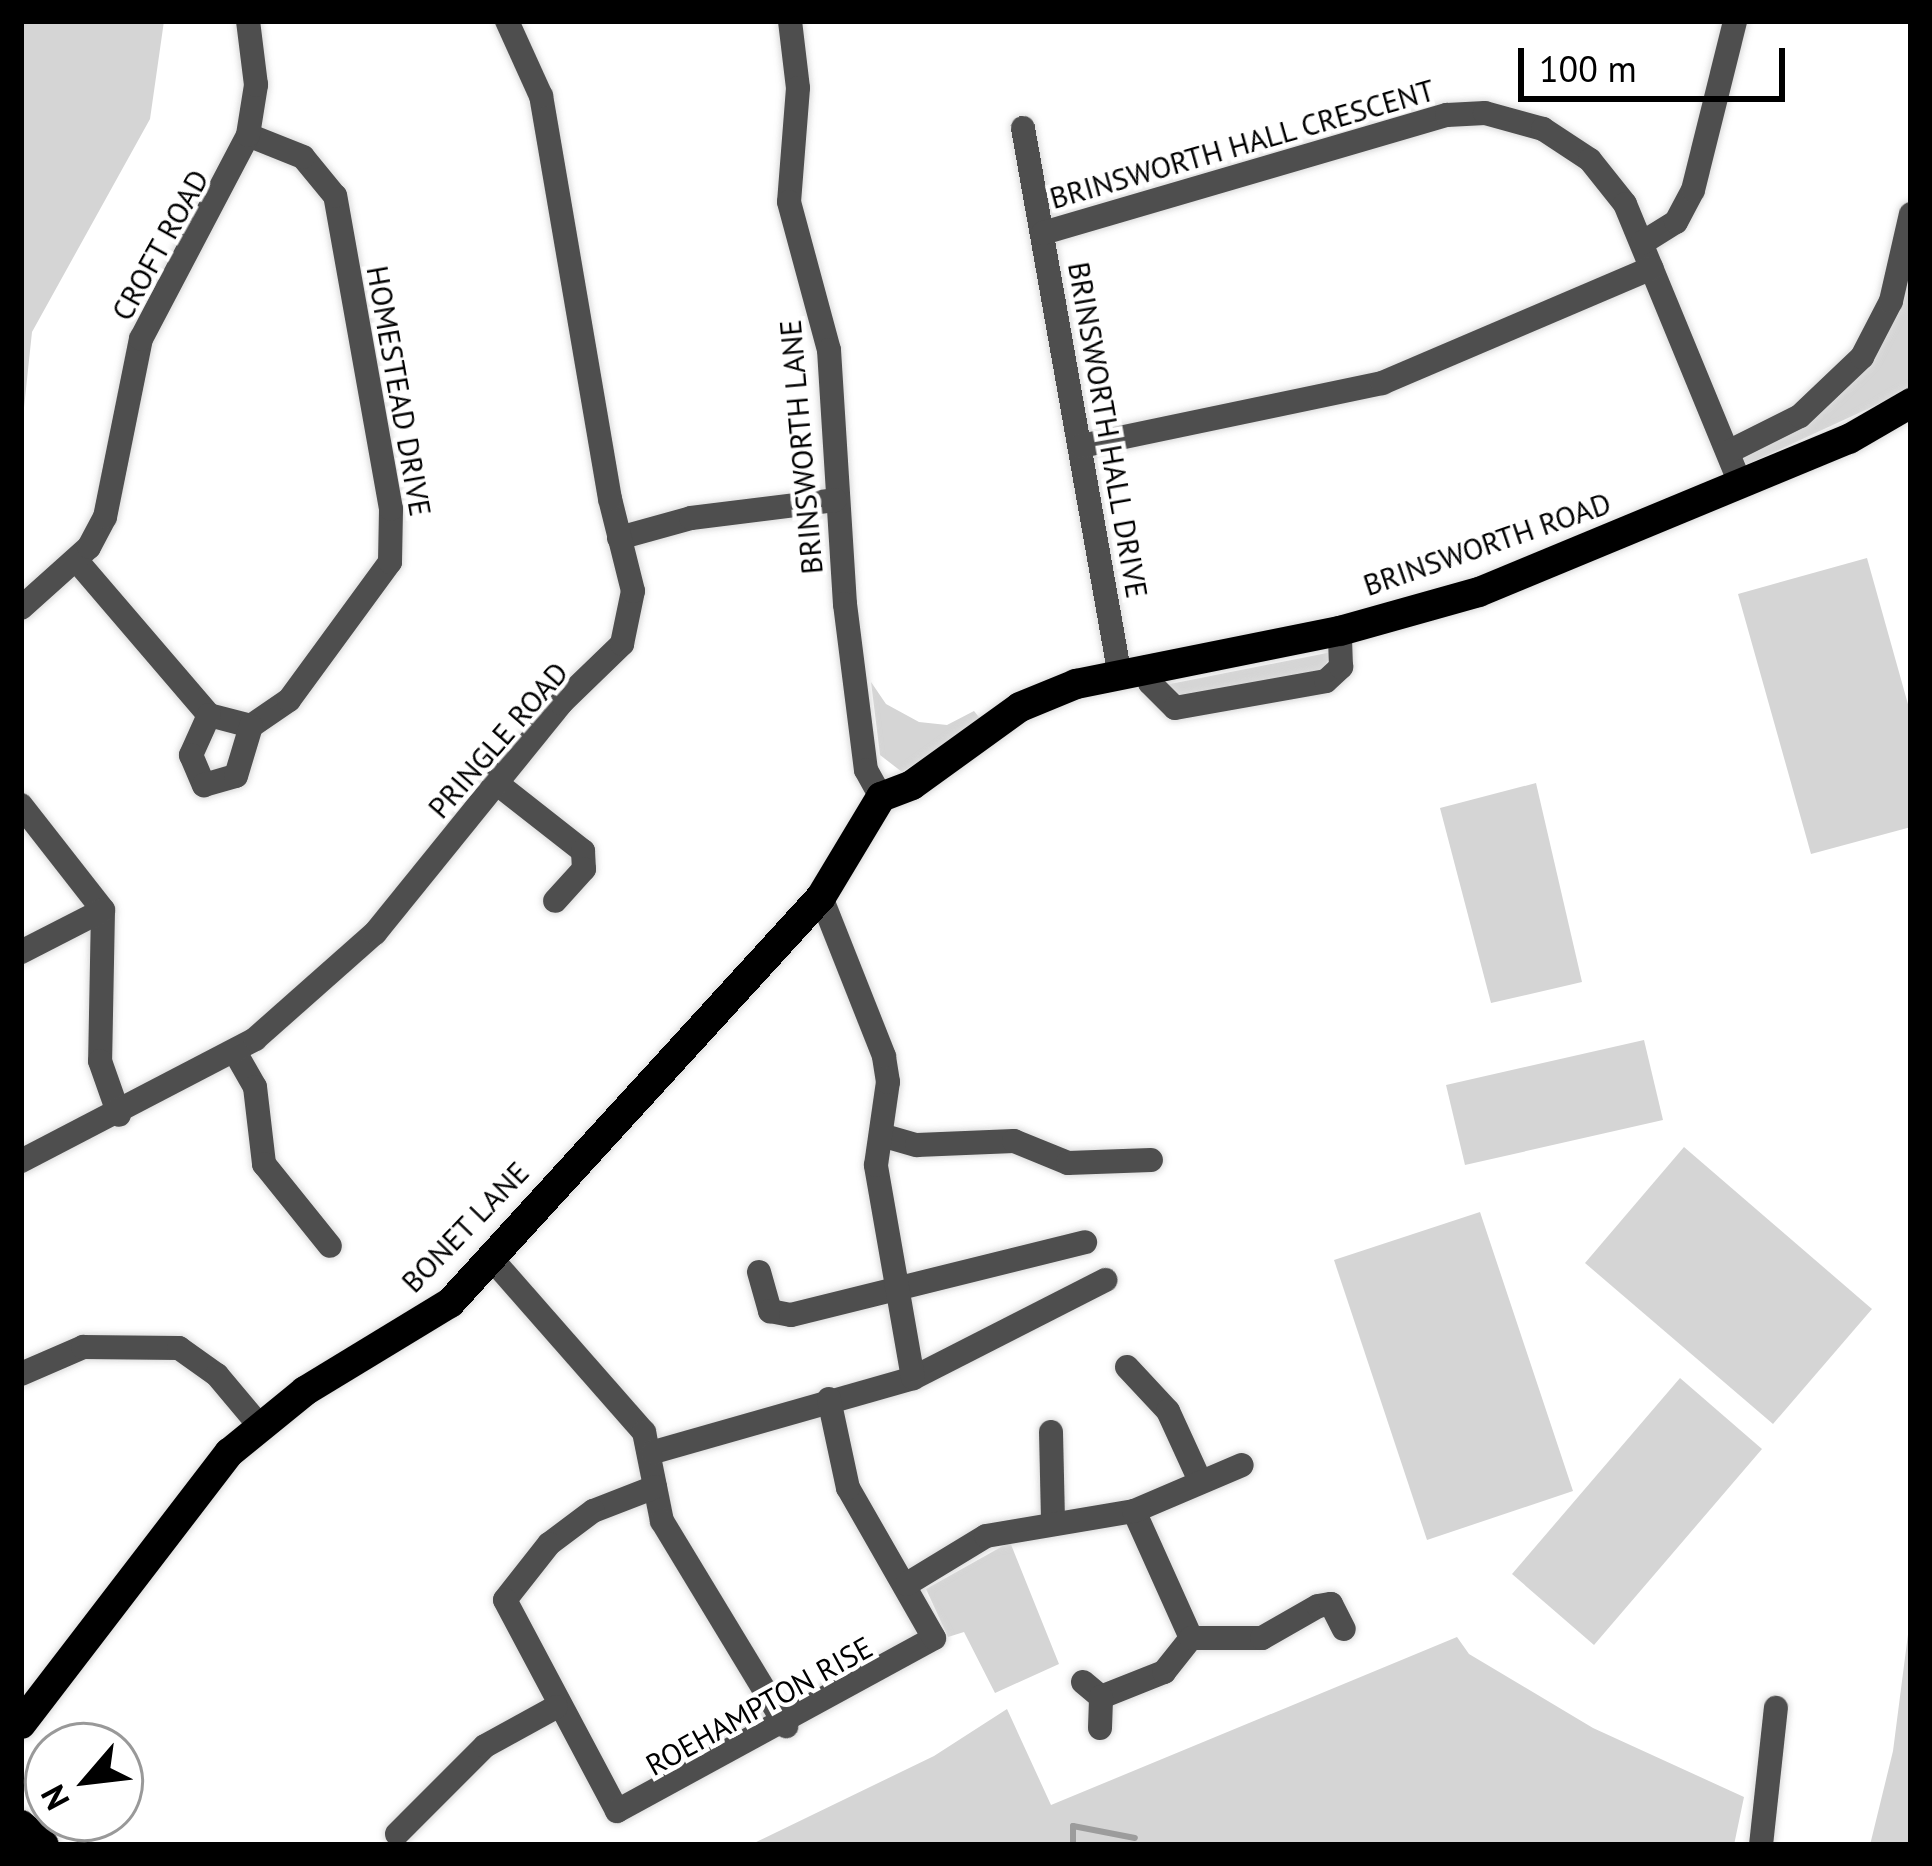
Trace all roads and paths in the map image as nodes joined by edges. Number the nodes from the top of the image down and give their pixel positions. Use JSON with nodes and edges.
{"nodes":[{"id":1,"x":248,"y":21,"type":"edge"},
{"id":2,"x":507,"y":21,"type":"edge"},
{"id":3,"x":790,"y":21,"type":"edge"},
{"id":4,"x":1735,"y":21,"type":"edge"},
{"id":5,"x":1022,"y":128,"type":"dead end"},
{"id":6,"x":248,"y":135,"type":"junction"},
{"id":7,"x":1911,"y":214,"type":"edge"},
{"id":8,"x":1043,"y":233,"type":"junction"},
{"id":9,"x":1642,"y":243,"type":"junction"},
{"id":10,"x":1652,"y":268,"type":"junction"},
{"id":11,"x":1911,"y":403,"type":"edge"},
{"id":12,"x":1081,"y":446,"type":"junction"},
{"id":13,"x":1728,"y":452,"type":"junction"},
{"id":14,"x":1741,"y":485,"type":"junction"},
{"id":15,"x":836,"y":500,"type":"junction"},
{"id":16,"x":619,"y":538,"type":"junction"},
{"id":17,"x":76,"y":561,"type":"junction"},
{"id":18,"x":21,"y":608,"type":"edge"},
{"id":19,"x":1340,"y":631,"type":"junction"},
{"id":20,"x":1133,"y":669,"type":"junction"},
{"id":21,"x":209,"y":715,"type":"junction"},
{"id":22,"x":251,"y":726,"type":"junction"},
{"id":23,"x":495,"y":782,"type":"junction"},
{"id":24,"x":881,"y":796,"type":"junction"},
{"id":25,"x":21,"y":805,"type":"edge"},
{"id":26,"x":821,"y":897,"type":"junction"},
{"id":27,"x":555,"y":901,"type":"dead end"},
{"id":28,"x":103,"y":910,"type":"junction"},
{"id":29,"x":21,"y":952,"type":"edge"},
{"id":30,"x":235,"y":1052,"type":"junction"},
{"id":31,"x":119,"y":1114,"type":"junction"},
{"id":32,"x":881,"y":1135,"type":"junction"},
{"id":33,"x":1151,"y":1160,"type":"dead end"},
{"id":34,"x":21,"y":1162,"type":"edge"},
{"id":35,"x":1085,"y":1242,"type":"dead end"},
{"id":36,"x":331,"y":1246,"type":"dead end"},
{"id":37,"x":491,"y":1258,"type":"junction"},
{"id":38,"x":759,"y":1272,"type":"dead end"},
{"id":39,"x":1105,"y":1280,"type":"dead end"},
{"id":40,"x":902,"y":1290,"type":"junction"},
{"id":41,"x":1127,"y":1367,"type":"dead end"},
{"id":42,"x":21,"y":1374,"type":"edge"},
{"id":43,"x":913,"y":1378,"type":"junction"},
{"id":44,"x":829,"y":1399,"type":"junction"},
{"id":45,"x":259,"y":1425,"type":"junction"},
{"id":46,"x":1044,"y":1447,"type":"dead end"},
{"id":47,"x":654,"y":1452,"type":"junction"},
{"id":48,"x":1242,"y":1465,"type":"dead end"},
{"id":49,"x":1200,"y":1481,"type":"junction"},
{"id":50,"x":656,"y":1487,"type":"junction"},
{"id":51,"x":1134,"y":1511,"type":"junction"},
{"id":52,"x":1053,"y":1522,"type":"junction"},
{"id":53,"x":907,"y":1584,"type":"junction"},
{"id":54,"x":1344,"y":1629,"type":"dead end"},
{"id":55,"x":1191,"y":1638,"type":"junction"},
{"id":56,"x":556,"y":1707,"type":"junction"},
{"id":57,"x":1776,"y":1708,"type":"dead end"},
{"id":58,"x":21,"y":1724,"type":"edge"},
{"id":59,"x":786,"y":1726,"type":"junction"},
{"id":60,"x":1100,"y":1728,"type":"dead end"},
{"id":61,"x":21,"y":1825,"type":"edge"},
{"id":62,"x":397,"y":1834,"type":"dead end"},
{"id":63,"x":44,"y":1845,"type":"edge"},
{"id":64,"x":1761,"y":1845,"type":"edge"}],
"edges":[{"from":1,"to":6,"type":"street","name":"CROFT ROAD"},
{"from":2,"to":16,"type":"street","name":"PRINGLE ROAD"},
{"from":3,"to":15,"type":"street","name":"BRINSWORTH LANE"},
{"from":4,"to":9,"type":"street"},
{"from":5,"to":8,"type":"street","name":"BRINSWORTH HALL DRIVE"},
{"from":6,"to":17,"type":"street","name":"CROFT ROAD"},
{"from":6,"to":22,"type":"street","name":"HOMESTEAD DRIVE"},
{"from":7,"to":13,"type":"street"},
{"from":8,"to":9,"type":"street","name":"BRINSWORTH HALL CRESCENT"},
{"from":8,"to":12,"type":"street","name":"BRINSWORTH HALL DRIVE"},
{"from":9,"to":10,"type":"street","name":"BRINSWORTH HALL CRESCENT"},
{"from":10,"to":12,"type":"street"},
{"from":10,"to":13,"type":"street","name":"BRINSWORTH HALL CRESCENT"},
{"from":11,"to":14,"type":"main road","name":"BRINSWORTH ROAD"},
{"from":12,"to":20,"type":"street","name":"BRINSWORTH HALL DRIVE"},
{"from":13,"to":14,"type":"street","name":"BRINSWORTH HALL CRESCENT"},
{"from":14,"to":19,"type":"main road","name":"BRINSWORTH ROAD"},
{"from":15,"to":16,"type":"street"},
{"from":15,"to":24,"type":"street","name":"BRINSWORTH LANE"},
{"from":16,"to":23,"type":"street","name":"PRINGLE ROAD"},
{"from":17,"to":18,"type":"street","name":"CROFT ROAD"},
{"from":17,"to":21,"type":"street"},
{"from":19,"to":20,"type":"main road","name":"BRINSWORTH ROAD"},
{"from":19,"to":20,"type":"street"},
{"from":20,"to":24,"type":"main road","name":"BRINSWORTH ROAD"},
{"from":21,"to":22,"type":"street"},
{"from":21,"to":22,"type":"street","name":"HOMESTEAD DRIVE"},
{"from":23,"to":27,"type":"street"},
{"from":23,"to":30,"type":"street","name":"PRINGLE ROAD"},
{"from":24,"to":26,"type":"main road","name":"BONET LANE"},
{"from":25,"to":28,"type":"street"},
{"from":26,"to":32,"type":"street"},
{"from":26,"to":37,"type":"main road","name":"BONET LANE"},
{"from":28,"to":29,"type":"street"},
{"from":28,"to":31,"type":"street"},
{"from":30,"to":31,"type":"street","name":"PRINGLE ROAD"},
{"from":30,"to":36,"type":"street"},
{"from":31,"to":34,"type":"street","name":"PRINGLE ROAD"},
{"from":32,"to":33,"type":"street"},
{"from":32,"to":40,"type":"street"},
{"from":35,"to":40,"type":"street"},
{"from":37,"to":45,"type":"main road","name":"BONET LANE"},
{"from":37,"to":47,"type":"street"},
{"from":38,"to":40,"type":"street"},
{"from":39,"to":43,"type":"street"},
{"from":40,"to":43,"type":"street"},
{"from":41,"to":49,"type":"street"},
{"from":42,"to":45,"type":"street"},
{"from":43,"to":44,"type":"street"},
{"from":44,"to":47,"type":"street"},
{"from":44,"to":53,"type":"street"},
{"from":45,"to":58,"type":"main road","name":"BONET LANE"},
{"from":46,"to":52,"type":"street"},
{"from":47,"to":50,"type":"street"},
{"from":48,"to":49,"type":"street"},
{"from":49,"to":51,"type":"street"},
{"from":50,"to":56,"type":"street"},
{"from":50,"to":59,"type":"street"},
{"from":51,"to":52,"type":"street"},
{"from":51,"to":55,"type":"street"},
{"from":52,"to":53,"type":"street"},
{"from":53,"to":59,"type":"street","name":"ROEHAMPTON RISE"},
{"from":54,"to":55,"type":"street"},
{"from":55,"to":60,"type":"street"},
{"from":56,"to":59,"type":"street","name":"ROEHAMPTON RISE"},
{"from":56,"to":62,"type":"street"},
{"from":57,"to":64,"type":"street"},
{"from":61,"to":63,"type":"main road"}]}
